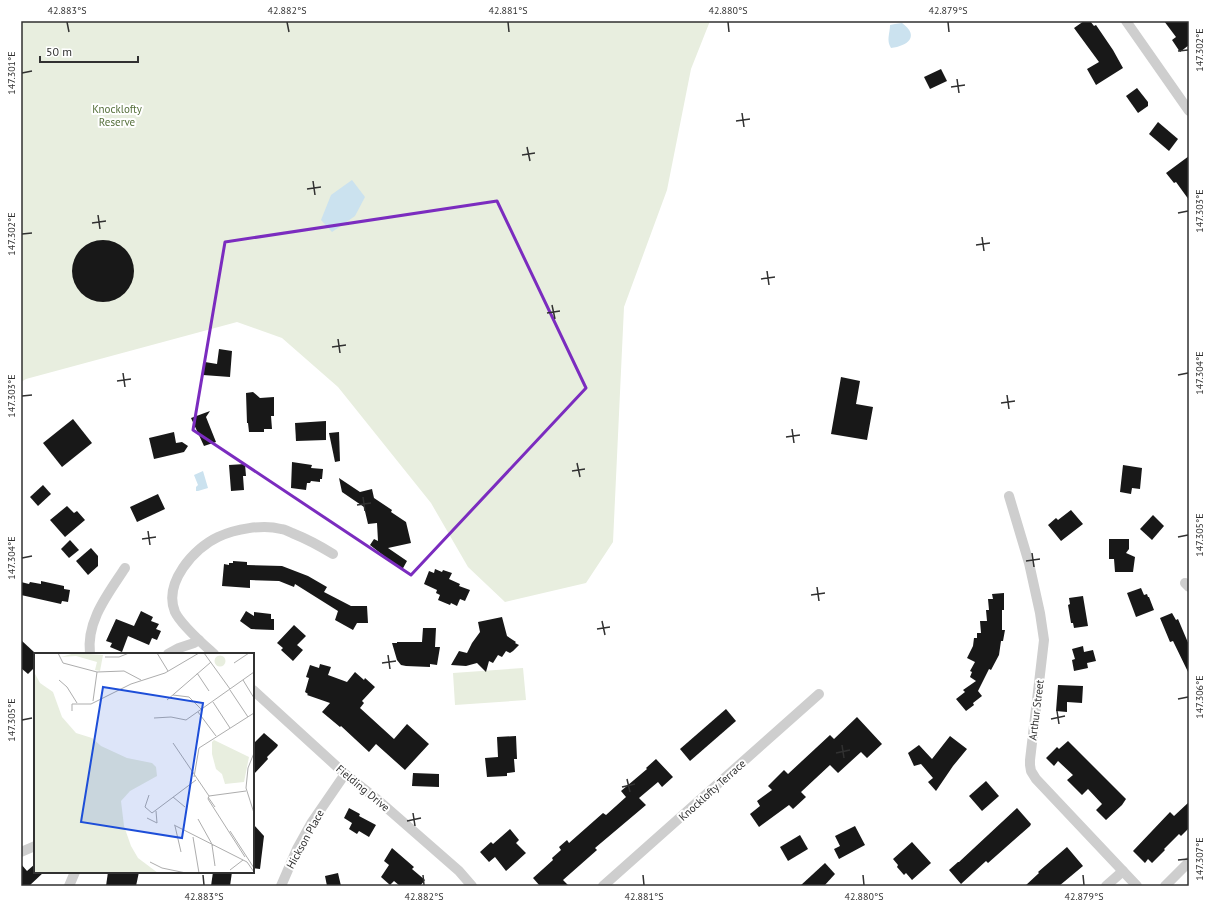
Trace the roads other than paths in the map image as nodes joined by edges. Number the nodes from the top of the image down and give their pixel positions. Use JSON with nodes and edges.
{"nodes":[{"id":1,"x":1126,"y":21,"type":"edge"},
{"id":2,"x":1189,"y":111,"type":"edge"},
{"id":3,"x":1009,"y":496,"type":"dead end"},
{"id":4,"x":333,"y":554,"type":"dead end"},
{"id":5,"x":125,"y":568,"type":"dead end"},
{"id":6,"x":199,"y":640,"type":"junction"},
{"id":7,"x":90,"y":653,"type":"edge"},
{"id":8,"x":170,"y":653,"type":"edge"},
{"id":9,"x":213,"y":653,"type":"edge"},
{"id":10,"x":254,"y":691,"type":"edge"},
{"id":11,"x":819,"y":694,"type":"dead end"},
{"id":12,"x":346,"y":774,"type":"junction"},
{"id":13,"x":34,"y":846,"type":"edge"},
{"id":14,"x":21,"y":852,"type":"edge"},
{"id":15,"x":1189,"y":862,"type":"edge"},
{"id":16,"x":1123,"y":871,"type":"junction"},
{"id":17,"x":75,"y":873,"type":"edge"},
{"id":18,"x":69,"y":886,"type":"edge"},
{"id":19,"x":281,"y":886,"type":"edge"},
{"id":20,"x":472,"y":886,"type":"edge"},
{"id":21,"x":603,"y":886,"type":"edge"},
{"id":22,"x":1106,"y":886,"type":"edge"},
{"id":23,"x":1137,"y":886,"type":"edge"},
{"id":24,"x":1165,"y":886,"type":"edge"}],
"edges":[{"from":1,"to":2,"type":"street"},
{"from":3,"to":16,"type":"street","name":"Arthur Street"},
{"from":4,"to":6,"type":"street"},
{"from":5,"to":7,"type":"street"},
{"from":6,"to":8,"type":"street"},
{"from":6,"to":9,"type":"street"},
{"from":10,"to":12,"type":"street","name":"Fielding Drive"},
{"from":11,"to":21,"type":"street","name":"Knocklofty Terrace"},
{"from":12,"to":19,"type":"street","name":"Hickson Place"},
{"from":12,"to":20,"type":"street","name":"Fielding Drive"},
{"from":13,"to":14,"type":"street"},
{"from":15,"to":24,"type":"street"},
{"from":16,"to":22,"type":"street"},
{"from":16,"to":23,"type":"street","name":"Arthur Street"},
{"from":17,"to":18,"type":"street"}]}
